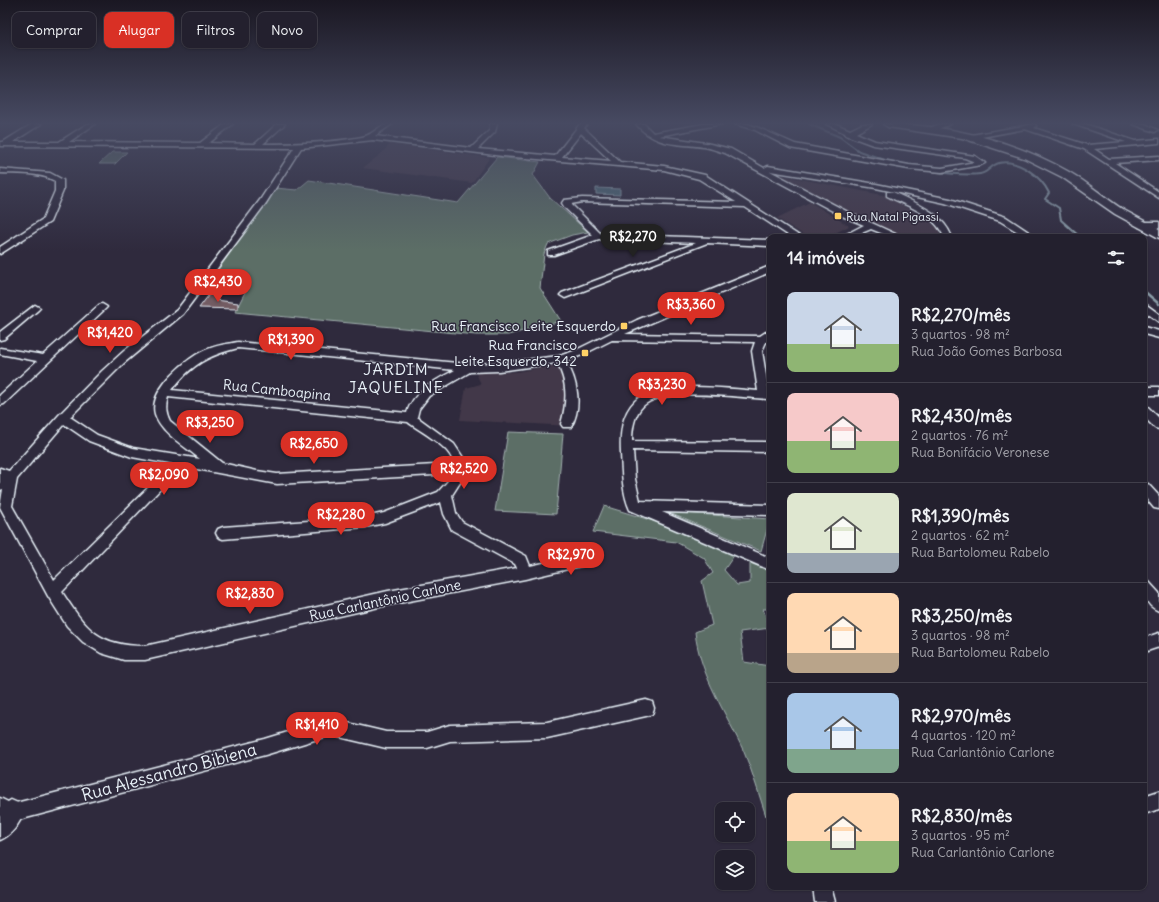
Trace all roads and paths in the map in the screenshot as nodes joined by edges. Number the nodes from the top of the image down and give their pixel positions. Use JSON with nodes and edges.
{"nodes":[{"id":1,"x":285,"y":166,"type":"edge"},
{"id":2,"x":644,"y":166,"type":"edge"},
{"id":3,"x":904,"y":166,"type":"edge"},
{"id":4,"x":963,"y":166,"type":"edge"},
{"id":5,"x":1050,"y":166,"type":"edge"},
{"id":6,"x":1115,"y":166,"type":"edge"},
{"id":7,"x":760,"y":167,"type":"joint"},
{"id":8,"x":0,"y":171,"type":"edge"},
{"id":9,"x":876,"y":186,"type":"junction"},
{"id":10,"x":1159,"y":196,"type":"edge"},
{"id":11,"x":748,"y":205,"type":"junction"},
{"id":12,"x":1142,"y":225,"type":"junction"},
{"id":13,"x":1159,"y":225,"type":"edge"},
{"id":14,"x":870,"y":226,"type":"junction"},
{"id":15,"x":792,"y":234,"type":"edge"},
{"id":16,"x":852,"y":234,"type":"edge"},
{"id":17,"x":890,"y":234,"type":"edge"},
{"id":18,"x":947,"y":234,"type":"edge"},
{"id":19,"x":1027,"y":234,"type":"edge"},
{"id":20,"x":1159,"y":234,"type":"edge"},
{"id":21,"x":600,"y":236,"type":"junction"},
{"id":22,"x":708,"y":241,"type":"junction"},
{"id":23,"x":767,"y":243,"type":"edge"},
{"id":24,"x":0,"y":251,"type":"edge"},
{"id":25,"x":551,"y":253,"type":"dead end"},
{"id":26,"x":767,"y":270,"type":"edge"},
{"id":27,"x":565,"y":295,"type":"dead end"},
{"id":28,"x":102,"y":307,"type":"dead end"},
{"id":29,"x":35,"y":308,"type":"dead end"},
{"id":30,"x":1147,"y":309,"type":"edge"},
{"id":31,"x":1159,"y":319,"type":"edge"},
{"id":32,"x":1147,"y":331,"type":"edge"},
{"id":33,"x":1159,"y":335,"type":"edge"},
{"id":34,"x":0,"y":337,"type":"edge"},
{"id":35,"x":612,"y":337,"type":"junction"},
{"id":36,"x":767,"y":337,"type":"edge"},
{"id":37,"x":0,"y":351,"type":"edge"},
{"id":38,"x":44,"y":359,"type":"junction"},
{"id":39,"x":560,"y":359,"type":"junction"},
{"id":40,"x":468,"y":368,"type":"junction"},
{"id":41,"x":1147,"y":391,"type":"edge"},
{"id":42,"x":1159,"y":392,"type":"edge"},
{"id":43,"x":164,"y":394,"type":"junction"},
{"id":44,"x":767,"y":395,"type":"edge"},
{"id":45,"x":0,"y":402,"type":"edge"},
{"id":46,"x":1147,"y":413,"type":"edge"},
{"id":47,"x":63,"y":418,"type":"junction"},
{"id":48,"x":410,"y":418,"type":"junction"},
{"id":49,"x":567,"y":424,"type":"dead end"},
{"id":50,"x":1159,"y":425,"type":"edge"},
{"id":51,"x":186,"y":442,"type":"junction"},
{"id":52,"x":626,"y":445,"type":"junction"},
{"id":53,"x":767,"y":447,"type":"edge"},
{"id":54,"x":170,"y":458,"type":"junction"},
{"id":55,"x":218,"y":467,"type":"junction"},
{"id":56,"x":459,"y":469,"type":"junction"},
{"id":57,"x":6,"y":475,"type":"edge"},
{"id":58,"x":164,"y":479,"type":"dead end"},
{"id":59,"x":0,"y":485,"type":"edge"},
{"id":60,"x":1147,"y":491,"type":"edge"},
{"id":61,"x":445,"y":494,"type":"junction"},
{"id":62,"x":1159,"y":504,"type":"edge"},
{"id":63,"x":3,"y":506,"type":"edge"},
{"id":64,"x":635,"y":506,"type":"junction"},
{"id":65,"x":767,"y":510,"type":"edge"},
{"id":66,"x":223,"y":532,"type":"dead end"},
{"id":67,"x":580,"y":560,"type":"dead end"},
{"id":68,"x":767,"y":563,"type":"edge"},
{"id":69,"x":525,"y":573,"type":"junction"},
{"id":70,"x":1147,"y":590,"type":"edge"},
{"id":71,"x":53,"y":591,"type":"junction"},
{"id":72,"x":1159,"y":604,"type":"edge"},
{"id":73,"x":1159,"y":640,"type":"edge"},
{"id":74,"x":1147,"y":644,"type":"edge"},
{"id":75,"x":646,"y":708,"type":"dead end"},
{"id":76,"x":1159,"y":800,"type":"edge"},
{"id":77,"x":1147,"y":804,"type":"edge"},
{"id":78,"x":4,"y":816,"type":"edge"},
{"id":79,"x":823,"y":890,"type":"edge"},
{"id":80,"x":825,"y":902,"type":"edge"}],
"edges":[{"from":1,"to":47,"type":"street"},
{"from":2,"to":11,"type":"street"},
{"from":3,"to":4,"type":"street"},
{"from":5,"to":12,"type":"street"},
{"from":6,"to":10,"type":"street"},
{"from":7,"to":9,"type":"street"},
{"from":7,"to":14,"type":"street"},
{"from":8,"to":24,"type":"street"},
{"from":9,"to":18,"type":"street"},
{"from":9,"to":19,"type":"street"},
{"from":11,"to":15,"type":"street"},
{"from":11,"to":21,"type":"street"},
{"from":12,"to":13,"type":"street"},
{"from":12,"to":20,"type":"street"},
{"from":14,"to":16,"type":"street"},
{"from":14,"to":17,"type":"street"},
{"from":21,"to":22,"type":"street"},
{"from":21,"to":25,"type":"street"},
{"from":22,"to":23,"type":"street"},
{"from":22,"to":27,"type":"street"},
{"from":26,"to":35,"type":"street"},
{"from":28,"to":38,"type":"street"},
{"from":29,"to":34,"type":"street"},
{"from":30,"to":31,"type":"street"},
{"from":32,"to":33,"type":"street"},
{"from":35,"to":36,"type":"street"},
{"from":35,"to":39,"type":"street"},
{"from":36,"to":44,"type":"street"},
{"from":37,"to":38,"type":"street"},
{"from":38,"to":45,"type":"street"},
{"from":39,"to":40,"type":"street"},
{"from":39,"to":49,"type":"street"},
{"from":40,"to":43,"type":"street"},
{"from":40,"to":48,"type":"street"},
{"from":41,"to":42,"type":"street"},
{"from":43,"to":48,"type":"street","name":"Rua Camboapina"},
{"from":43,"to":51,"type":"street"},
{"from":44,"to":52,"type":"street"},
{"from":46,"to":50,"type":"street"},
{"from":47,"to":54,"type":"street"},
{"from":47,"to":57,"type":"street"},
{"from":48,"to":56,"type":"street"},
{"from":51,"to":54,"type":"street"},
{"from":51,"to":55,"type":"street"},
{"from":52,"to":53,"type":"street"},
{"from":52,"to":64,"type":"street"},
{"from":54,"to":55,"type":"street"},
{"from":55,"to":56,"type":"street"},
{"from":56,"to":61,"type":"street"},
{"from":57,"to":59,"type":"street"},
{"from":57,"to":63,"type":"street","name":"Rua Carlantônio Carlone"},
{"from":58,"to":71,"type":"street"},
{"from":60,"to":62,"type":"street"},
{"from":61,"to":66,"type":"street"},
{"from":61,"to":69,"type":"street"},
{"from":63,"to":71,"type":"street","name":"Rua Carlantônio Carlone"},
{"from":64,"to":65,"type":"street"},
{"from":64,"to":68,"type":"street"},
{"from":67,"to":69,"type":"street","name":"Rua Carlantônio Carlone"},
{"from":69,"to":71,"type":"street","name":"Rua Carlantônio Carlone"},
{"from":70,"to":72,"type":"street"},
{"from":73,"to":74,"type":"street"},
{"from":75,"to":78,"type":"street","name":"Rua Alessandro Bibiena"},
{"from":76,"to":77,"type":"street"},
{"from":79,"to":80,"type":"street"}]}
